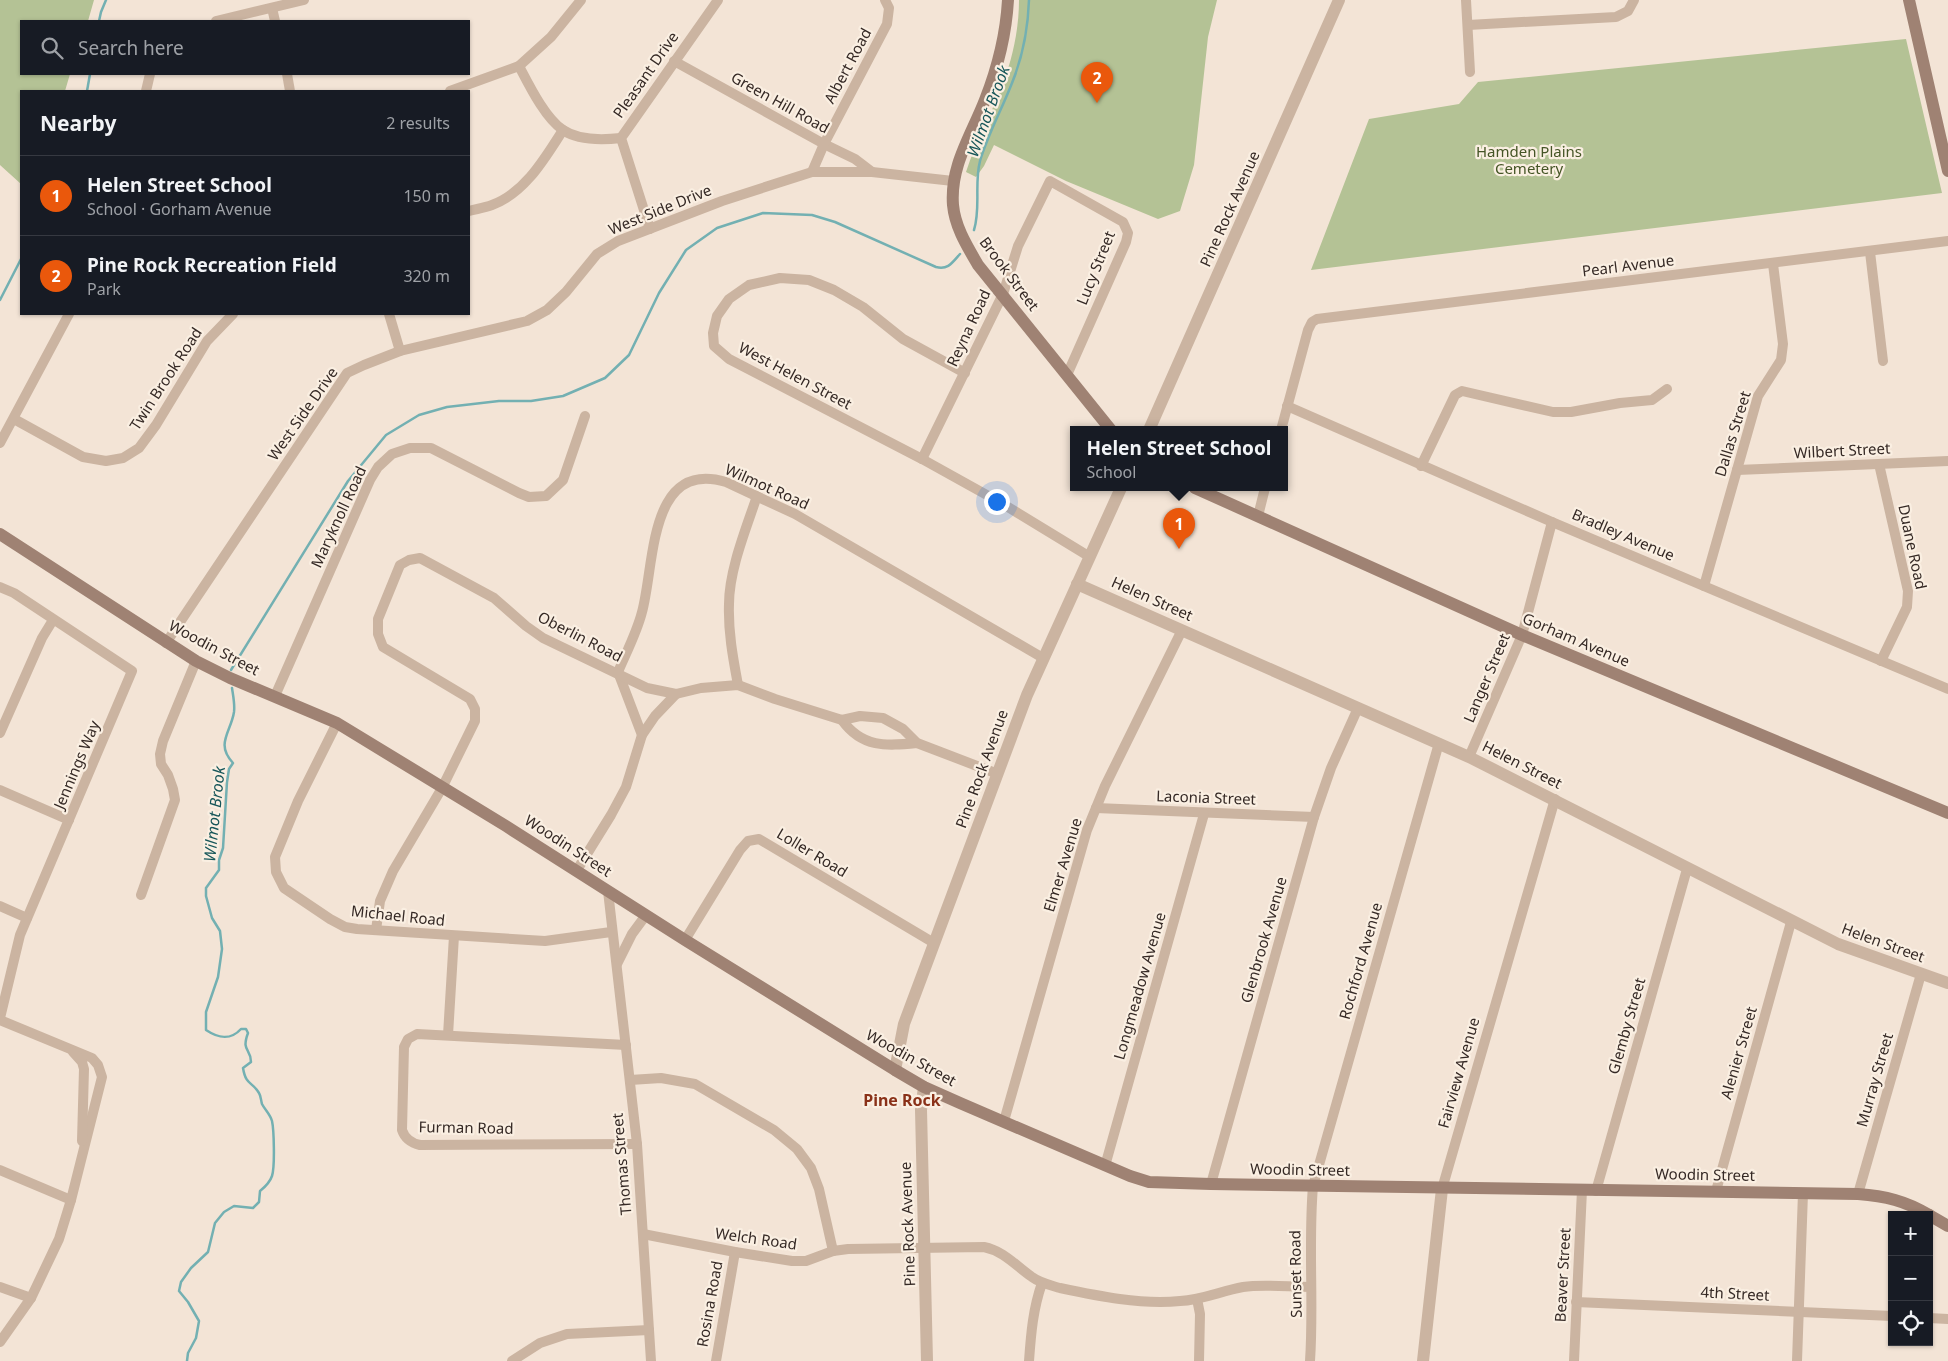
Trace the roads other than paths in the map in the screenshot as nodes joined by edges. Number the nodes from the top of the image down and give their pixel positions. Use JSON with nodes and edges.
{"nodes":[{"id":1,"x":304,"y":0,"type":"edge"},
{"id":2,"x":581,"y":0,"type":"edge"},
{"id":3,"x":718,"y":0,"type":"edge"},
{"id":4,"x":885,"y":0,"type":"edge"},
{"id":5,"x":1008,"y":0,"type":"edge"},
{"id":6,"x":1339,"y":0,"type":"edge"},
{"id":7,"x":1466,"y":0,"type":"edge"},
{"id":8,"x":1634,"y":0,"type":"edge"},
{"id":9,"x":1909,"y":0,"type":"edge"},
{"id":10,"x":272,"y":8,"type":"junction"},
{"id":11,"x":220,"y":20,"type":"edge"},
{"id":12,"x":275,"y":20,"type":"edge"},
{"id":13,"x":1468,"y":25,"type":"junction"},
{"id":14,"x":674,"y":62,"type":"junction"},
{"id":15,"x":519,"y":66,"type":"junction"},
{"id":16,"x":1470,"y":72,"type":"dead end"},
{"id":17,"x":150,"y":75,"type":"edge"},
{"id":18,"x":287,"y":75,"type":"edge"},
{"id":19,"x":146,"y":90,"type":"edge"},
{"id":20,"x":290,"y":90,"type":"edge"},
{"id":21,"x":453,"y":90,"type":"edge"},
{"id":22,"x":563,"y":130,"type":"junction"},
{"id":23,"x":621,"y":138,"type":"junction"},
{"id":24,"x":824,"y":144,"type":"junction"},
{"id":25,"x":1948,"y":171,"type":"edge"},
{"id":26,"x":812,"y":172,"type":"junction"},
{"id":27,"x":872,"y":172,"type":"junction"},
{"id":28,"x":953,"y":181,"type":"junction"},
{"id":29,"x":1050,"y":181,"type":"joint"},
{"id":30,"x":470,"y":211,"type":"edge"},
{"id":31,"x":650,"y":229,"type":"junction"},
{"id":32,"x":1948,"y":241,"type":"edge"},
{"id":33,"x":1870,"y":252,"type":"junction"},
{"id":34,"x":1773,"y":264,"type":"junction"},
{"id":35,"x":1002,"y":294,"type":"junction"},
{"id":36,"x":68,"y":315,"type":"edge"},
{"id":37,"x":232,"y":315,"type":"edge"},
{"id":38,"x":389,"y":315,"type":"edge"},
{"id":39,"x":400,"y":351,"type":"junction"},
{"id":40,"x":1883,"y":361,"type":"dead end"},
{"id":41,"x":965,"y":373,"type":"junction"},
{"id":42,"x":1067,"y":375,"type":"junction"},
{"id":43,"x":1666,"y":389,"type":"dead end"},
{"id":44,"x":1288,"y":406,"type":"junction"},
{"id":45,"x":586,"y":416,"type":"dead end"},
{"id":46,"x":14,"y":419,"type":"junction"},
{"id":47,"x":1108,"y":426,"type":"edge"},
{"id":48,"x":1151,"y":426,"type":"edge"},
{"id":49,"x":1282,"y":426,"type":"edge"},
{"id":50,"x":0,"y":443,"type":"edge"},
{"id":51,"x":922,"y":459,"type":"junction"},
{"id":52,"x":1948,"y":461,"type":"edge"},
{"id":53,"x":1879,"y":464,"type":"junction"},
{"id":54,"x":1421,"y":466,"type":"junction"},
{"id":55,"x":1738,"y":470,"type":"junction"},
{"id":56,"x":1120,"y":491,"type":"edge"},
{"id":57,"x":1202,"y":491,"type":"edge"},
{"id":58,"x":1264,"y":491,"type":"edge"},
{"id":59,"x":757,"y":496,"type":"junction"},
{"id":60,"x":1258,"y":516,"type":"junction"},
{"id":61,"x":1552,"y":522,"type":"junction"},
{"id":62,"x":0,"y":534,"type":"edge"},
{"id":63,"x":1090,"y":557,"type":"junction"},
{"id":64,"x":1077,"y":584,"type":"junction"},
{"id":65,"x":1704,"y":586,"type":"junction"},
{"id":66,"x":0,"y":587,"type":"edge"},
{"id":67,"x":53,"y":620,"type":"junction"},
{"id":68,"x":1182,"y":630,"type":"junction"},
{"id":69,"x":1522,"y":635,"type":"junction"},
{"id":70,"x":166,"y":643,"type":"junction"},
{"id":71,"x":1043,"y":658,"type":"junction"},
{"id":72,"x":196,"y":661,"type":"junction"},
{"id":73,"x":1881,"y":661,"type":"junction"},
{"id":74,"x":618,"y":672,"type":"junction"},
{"id":75,"x":738,"y":685,"type":"junction"},
{"id":76,"x":1948,"y":689,"type":"edge"},
{"id":77,"x":676,"y":694,"type":"junction"},
{"id":78,"x":275,"y":696,"type":"junction"},
{"id":79,"x":1358,"y":708,"type":"junction"},
{"id":80,"x":842,"y":720,"type":"junction"},
{"id":81,"x":337,"y":722,"type":"junction"},
{"id":82,"x":0,"y":733,"type":"edge"},
{"id":83,"x":642,"y":735,"type":"junction"},
{"id":84,"x":917,"y":743,"type":"junction"},
{"id":85,"x":1439,"y":743,"type":"junction"},
{"id":86,"x":1469,"y":757,"type":"junction"},
{"id":87,"x":998,"y":774,"type":"junction"},
{"id":88,"x":442,"y":788,"type":"junction"},
{"id":89,"x":0,"y":790,"type":"edge"},
{"id":90,"x":1555,"y":799,"type":"junction"},
{"id":91,"x":1096,"y":808,"type":"junction"},
{"id":92,"x":1948,"y":813,"type":"edge"},
{"id":93,"x":1204,"y":814,"type":"junction"},
{"id":94,"x":1314,"y":817,"type":"junction"},
{"id":95,"x":69,"y":820,"type":"junction"},
{"id":96,"x":1687,"y":869,"type":"junction"},
{"id":97,"x":577,"y":870,"type":"junction"},
{"id":98,"x":608,"y":891,"type":"junction"},
{"id":99,"x":141,"y":895,"type":"dead end"},
{"id":100,"x":0,"y":906,"type":"edge"},
{"id":101,"x":646,"y":915,"type":"junction"},
{"id":102,"x":27,"y":918,"type":"junction"},
{"id":103,"x":1792,"y":922,"type":"junction"},
{"id":104,"x":376,"y":930,"type":"junction"},
{"id":105,"x":611,"y":932,"type":"junction"},
{"id":106,"x":454,"y":936,"type":"junction"},
{"id":107,"x":685,"y":940,"type":"junction"},
{"id":108,"x":934,"y":943,"type":"junction"},
{"id":109,"x":617,"y":964,"type":"junction"},
{"id":110,"x":1922,"y":974,"type":"junction"},
{"id":111,"x":1948,"y":983,"type":"edge"},
{"id":112,"x":0,"y":1019,"type":"edge"},
{"id":113,"x":448,"y":1035,"type":"junction"},
{"id":114,"x":626,"y":1045,"type":"junction"},
{"id":115,"x":73,"y":1051,"type":"junction"},
{"id":116,"x":895,"y":1070,"type":"junction"},
{"id":117,"x":630,"y":1080,"type":"junction"},
{"id":118,"x":924,"y":1087,"type":"junction"},
{"id":119,"x":1004,"y":1121,"type":"junction"},
{"id":120,"x":637,"y":1144,"type":"junction"},
{"id":121,"x":81,"y":1157,"type":"junction"},
{"id":122,"x":1105,"y":1166,"type":"junction"},
{"id":123,"x":0,"y":1170,"type":"edge"},
{"id":124,"x":1211,"y":1184,"type":"junction"},
{"id":125,"x":1313,"y":1186,"type":"junction"},
{"id":126,"x":1442,"y":1189,"type":"junction"},
{"id":127,"x":1582,"y":1190,"type":"junction"},
{"id":128,"x":1596,"y":1191,"type":"junction"},
{"id":129,"x":1716,"y":1191,"type":"junction"},
{"id":130,"x":1803,"y":1192,"type":"junction"},
{"id":131,"x":1858,"y":1194,"type":"junction"},
{"id":132,"x":71,"y":1200,"type":"junction"},
{"id":133,"x":1921,"y":1211,"type":"edge"},
{"id":134,"x":1933,"y":1217,"type":"edge"},
{"id":135,"x":1948,"y":1226,"type":"edge"},
{"id":136,"x":643,"y":1234,"type":"junction"},
{"id":137,"x":924,"y":1247,"type":"junction"},
{"id":138,"x":833,"y":1251,"type":"junction"},
{"id":139,"x":735,"y":1252,"type":"junction"},
{"id":140,"x":1042,"y":1283,"type":"junction"},
{"id":141,"x":0,"y":1287,"type":"edge"},
{"id":142,"x":1311,"y":1287,"type":"junction"},
{"id":143,"x":31,"y":1298,"type":"junction"},
{"id":144,"x":1197,"y":1299,"type":"junction"},
{"id":145,"x":1576,"y":1302,"type":"junction"},
{"id":146,"x":1799,"y":1312,"type":"junction"},
{"id":147,"x":1888,"y":1316,"type":"edge"},
{"id":148,"x":1933,"y":1318,"type":"edge"},
{"id":149,"x":1948,"y":1319,"type":"edge"},
{"id":150,"x":649,"y":1330,"type":"junction"},
{"id":151,"x":0,"y":1342,"type":"edge"},
{"id":152,"x":512,"y":1361,"type":"edge"},
{"id":153,"x":651,"y":1361,"type":"edge"},
{"id":154,"x":716,"y":1361,"type":"edge"},
{"id":155,"x":927,"y":1361,"type":"edge"},
{"id":156,"x":1029,"y":1361,"type":"edge"},
{"id":157,"x":1200,"y":1361,"type":"edge"},
{"id":158,"x":1310,"y":1361,"type":"edge"},
{"id":159,"x":1423,"y":1361,"type":"edge"},
{"id":160,"x":1574,"y":1361,"type":"edge"},
{"id":161,"x":1797,"y":1361,"type":"edge"}],
"edges":[{"from":1,"to":10,"type":"street"},
{"from":2,"to":15,"type":"street"},
{"from":3,"to":14,"type":"street","name":"Pleasant Drive"},
{"from":4,"to":24,"type":"street","name":"Albert Road"},
{"from":5,"to":28,"type":"main road","name":"Brook Street"},
{"from":6,"to":48,"type":"street","name":"Pine Rock Avenue"},
{"from":7,"to":13,"type":"street"},
{"from":8,"to":13,"type":"street"},
{"from":9,"to":25,"type":"main road"},
{"from":10,"to":11,"type":"street"},
{"from":10,"to":12,"type":"street"},
{"from":13,"to":16,"type":"street"},
{"from":14,"to":23,"type":"street","name":"Pleasant Drive"},
{"from":14,"to":24,"type":"street","name":"Green Hill Road"},
{"from":15,"to":21,"type":"street"},
{"from":15,"to":22,"type":"street"},
{"from":17,"to":19,"type":"street"},
{"from":18,"to":20,"type":"street"},
{"from":22,"to":23,"type":"street"},
{"from":22,"to":30,"type":"street"},
{"from":23,"to":31,"type":"street","name":"Pleasant Drive"},
{"from":24,"to":26,"type":"street","name":"Albert Road"},
{"from":24,"to":27,"type":"street","name":"Green Hill Road"},
{"from":26,"to":27,"type":"street","name":"West Side Drive"},
{"from":26,"to":31,"type":"street","name":"West Side Drive"},
{"from":27,"to":28,"type":"street","name":"West Side Drive"},
{"from":28,"to":35,"type":"main road","name":"Brook Street"},
{"from":29,"to":35,"type":"street","name":"Reyna Road"},
{"from":29,"to":42,"type":"street","name":"Lucy Street"},
{"from":31,"to":39,"type":"street","name":"West Side Drive"},
{"from":32,"to":33,"type":"street","name":"Pearl Avenue"},
{"from":33,"to":34,"type":"street","name":"Pearl Avenue"},
{"from":33,"to":40,"type":"street"},
{"from":34,"to":44,"type":"street","name":"Pearl Avenue"},
{"from":34,"to":55,"type":"street","name":"Dallas Street"},
{"from":35,"to":41,"type":"street","name":"Reyna Road"},
{"from":35,"to":42,"type":"main road","name":"Brook Street"},
{"from":36,"to":46,"type":"street"},
{"from":37,"to":46,"type":"street","name":"Twin Brook Road"},
{"from":38,"to":39,"type":"street"},
{"from":39,"to":70,"type":"street","name":"West Side Drive"},
{"from":41,"to":51,"type":"street","name":"Reyna Road"},
{"from":41,"to":51,"type":"street","name":"West Helen Street"},
{"from":42,"to":47,"type":"main road","name":"Brook Street"},
{"from":43,"to":54,"type":"street"},
{"from":44,"to":49,"type":"street"},
{"from":44,"to":54,"type":"street","name":"Bradley Avenue"},
{"from":45,"to":78,"type":"street","name":"Maryknoll Road"},
{"from":46,"to":50,"type":"street"},
{"from":51,"to":63,"type":"street","name":"West Helen Street"},
{"from":52,"to":53,"type":"street","name":"Wilbert Street"},
{"from":53,"to":55,"type":"street","name":"Wilbert Street"},
{"from":53,"to":73,"type":"street","name":"Duane Road"},
{"from":54,"to":61,"type":"street","name":"Bradley Avenue"},
{"from":55,"to":65,"type":"street","name":"Dallas Street"},
{"from":56,"to":63,"type":"street","name":"Pine Rock Avenue"},
{"from":57,"to":60,"type":"main road","name":"Gorham Avenue"},
{"from":58,"to":60,"type":"street"},
{"from":59,"to":71,"type":"street","name":"Wilmot Road"},
{"from":59,"to":74,"type":"street","name":"Wilmot Road"},
{"from":59,"to":75,"type":"street"},
{"from":60,"to":69,"type":"main road","name":"Gorham Avenue"},
{"from":61,"to":65,"type":"street","name":"Bradley Avenue"},
{"from":61,"to":69,"type":"street","name":"Langer Street"},
{"from":62,"to":70,"type":"main road","name":"Woodin Street"},
{"from":63,"to":64,"type":"street","name":"Pine Rock Avenue"},
{"from":64,"to":68,"type":"street","name":"Helen Street"},
{"from":64,"to":71,"type":"street","name":"Pine Rock Avenue"},
{"from":65,"to":73,"type":"street","name":"Bradley Avenue"},
{"from":66,"to":67,"type":"street","name":"Jennings Way"},
{"from":67,"to":82,"type":"street"},
{"from":67,"to":95,"type":"street","name":"Jennings Way"},
{"from":68,"to":79,"type":"street","name":"Helen Street"},
{"from":68,"to":91,"type":"street","name":"Elmer Avenue"},
{"from":69,"to":86,"type":"street","name":"Langer Street"},
{"from":69,"to":92,"type":"main road","name":"Gorham Avenue"},
{"from":70,"to":72,"type":"main road","name":"Woodin Street"},
{"from":71,"to":87,"type":"street","name":"Pine Rock Avenue"},
{"from":72,"to":78,"type":"main road","name":"Woodin Street"},
{"from":72,"to":99,"type":"street"},
{"from":73,"to":76,"type":"street","name":"Bradley Avenue"},
{"from":74,"to":77,"type":"street","name":"Oberlin Road"},
{"from":74,"to":83,"type":"street"},
{"from":74,"to":88,"type":"street","name":"Oberlin Road"},
{"from":75,"to":77,"type":"street","name":"Oberlin Road"},
{"from":75,"to":80,"type":"street","name":"Oberlin Road"},
{"from":77,"to":83,"type":"street"},
{"from":78,"to":81,"type":"main road","name":"Woodin Street"},
{"from":79,"to":85,"type":"street","name":"Helen Street"},
{"from":79,"to":94,"type":"street","name":"Glenbrook Avenue"},
{"from":80,"to":84,"type":"street","name":"Oberlin Road"},
{"from":80,"to":84,"type":"street","name":"Oberlin Road"},
{"from":81,"to":88,"type":"main road","name":"Woodin Street"},
{"from":81,"to":104,"type":"street","name":"Michael Road"},
{"from":83,"to":97,"type":"street"},
{"from":84,"to":87,"type":"street","name":"Oberlin Road"},
{"from":85,"to":86,"type":"street","name":"Helen Street"},
{"from":85,"to":125,"type":"street","name":"Rochford Avenue"},
{"from":86,"to":90,"type":"street","name":"Helen Street"},
{"from":87,"to":108,"type":"street","name":"Pine Rock Avenue"},
{"from":88,"to":97,"type":"main road","name":"Woodin Street"},
{"from":88,"to":104,"type":"street","name":"Oberlin Road"},
{"from":89,"to":95,"type":"street"},
{"from":90,"to":96,"type":"street","name":"Helen Street"},
{"from":90,"to":126,"type":"street","name":"Fairview Avenue"},
{"from":91,"to":93,"type":"street","name":"Laconia Street"},
{"from":91,"to":119,"type":"street","name":"Elmer Avenue"},
{"from":93,"to":94,"type":"street","name":"Laconia Street"},
{"from":93,"to":122,"type":"street","name":"Longmeadow Avenue"},
{"from":94,"to":124,"type":"street","name":"Glenbrook Avenue"},
{"from":95,"to":102,"type":"street","name":"Jennings Way"},
{"from":96,"to":103,"type":"street","name":"Helen Street"},
{"from":96,"to":128,"type":"street","name":"Glemby Street"},
{"from":97,"to":98,"type":"main road","name":"Woodin Street"},
{"from":98,"to":101,"type":"main road","name":"Woodin Street"},
{"from":98,"to":105,"type":"street","name":"Thomas Street"},
{"from":100,"to":102,"type":"street"},
{"from":101,"to":107,"type":"main road","name":"Woodin Street"},
{"from":101,"to":109,"type":"street"},
{"from":102,"to":112,"type":"street","name":"Jennings Way"},
{"from":103,"to":110,"type":"street","name":"Helen Street"},
{"from":103,"to":129,"type":"street","name":"Alenier Street"},
{"from":104,"to":106,"type":"street","name":"Michael Road"},
{"from":105,"to":106,"type":"street","name":"Michael Road"},
{"from":105,"to":109,"type":"street","name":"Thomas Street"},
{"from":106,"to":113,"type":"street"},
{"from":107,"to":108,"type":"street","name":"Loller Road"},
{"from":107,"to":116,"type":"main road","name":"Woodin Street"},
{"from":108,"to":116,"type":"street","name":"Pine Rock Avenue"},
{"from":109,"to":114,"type":"street","name":"Thomas Street"},
{"from":110,"to":111,"type":"street","name":"Helen Street"},
{"from":110,"to":131,"type":"street","name":"Murray Street"},
{"from":112,"to":115,"type":"street"},
{"from":113,"to":114,"type":"street","name":"Furman Road"},
{"from":113,"to":120,"type":"street","name":"Furman Road"},
{"from":114,"to":117,"type":"street","name":"Thomas Street"},
{"from":115,"to":121,"type":"street"},
{"from":115,"to":121,"type":"street"},
{"from":116,"to":118,"type":"main road","name":"Woodin Street"},
{"from":117,"to":120,"type":"street","name":"Thomas Street"},
{"from":117,"to":138,"type":"street"},
{"from":118,"to":119,"type":"main road","name":"Woodin Street"},
{"from":118,"to":137,"type":"street","name":"Pine Rock Avenue"},
{"from":119,"to":122,"type":"main road","name":"Woodin Street"},
{"from":120,"to":136,"type":"street","name":"Thomas Street"},
{"from":121,"to":132,"type":"street"},
{"from":122,"to":124,"type":"main road","name":"Woodin Street"},
{"from":123,"to":132,"type":"street"},
{"from":124,"to":125,"type":"main road","name":"Woodin Street"},
{"from":125,"to":126,"type":"main road","name":"Woodin Street"},
{"from":125,"to":142,"type":"street","name":"Sunset Road"},
{"from":126,"to":127,"type":"main road","name":"Woodin Street"},
{"from":126,"to":159,"type":"street","name":"Fairview Avenue"},
{"from":127,"to":128,"type":"main road","name":"Woodin Street"},
{"from":127,"to":145,"type":"street","name":"Beaver Street"},
{"from":128,"to":129,"type":"main road","name":"Woodin Street"},
{"from":129,"to":130,"type":"main road","name":"Woodin Street"},
{"from":130,"to":131,"type":"main road","name":"Woodin Street"},
{"from":130,"to":146,"type":"street"},
{"from":131,"to":133,"type":"main road","name":"Woodin Street"},
{"from":132,"to":143,"type":"street"},
{"from":134,"to":135,"type":"main road","name":"Woodin Street"},
{"from":136,"to":139,"type":"street","name":"Welch Road"},
{"from":136,"to":150,"type":"street","name":"Thomas Street"},
{"from":137,"to":138,"type":"street","name":"Welch Road"},
{"from":137,"to":140,"type":"street","name":"Welch Road"},
{"from":137,"to":155,"type":"street","name":"Pine Rock Avenue"},
{"from":138,"to":139,"type":"street","name":"Welch Road"},
{"from":139,"to":154,"type":"street","name":"Rosina Road"},
{"from":140,"to":144,"type":"street"},
{"from":140,"to":156,"type":"street"},
{"from":141,"to":143,"type":"street"},
{"from":142,"to":144,"type":"street"},
{"from":142,"to":158,"type":"street","name":"Sunset Road"},
{"from":143,"to":151,"type":"street"},
{"from":144,"to":157,"type":"street"},
{"from":145,"to":146,"type":"street","name":"4th Street"},
{"from":145,"to":160,"type":"street","name":"Beaver Street"},
{"from":146,"to":147,"type":"street","name":"4th Street"},
{"from":146,"to":161,"type":"street"},
{"from":148,"to":149,"type":"street"},
{"from":150,"to":152,"type":"street"},
{"from":150,"to":153,"type":"street","name":"Thomas Street"}]}
